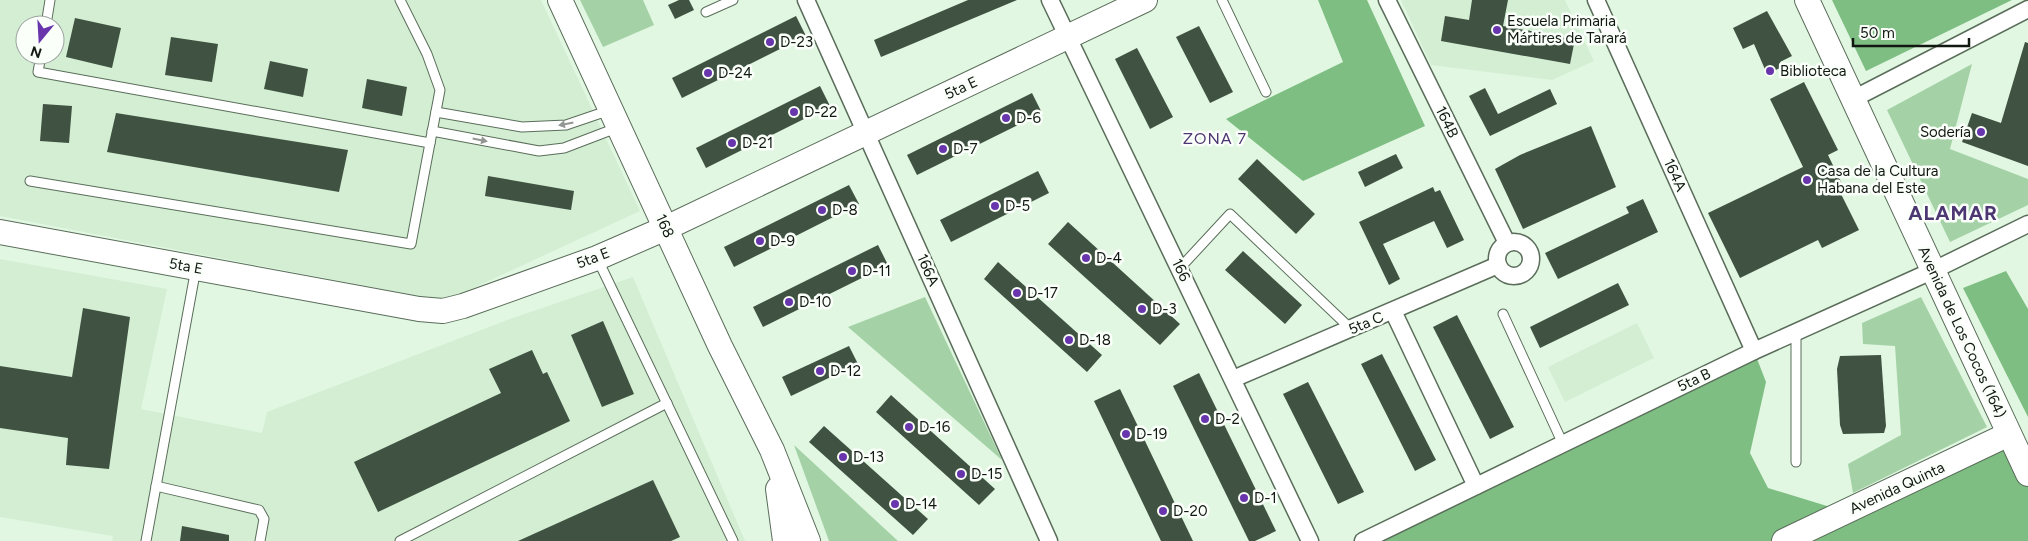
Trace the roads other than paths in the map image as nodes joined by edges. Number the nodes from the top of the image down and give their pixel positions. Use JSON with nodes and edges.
{"nodes":[{"id":1,"x":50,"y":0,"type":"edge"},
{"id":2,"x":400,"y":0,"type":"edge"},
{"id":3,"x":560,"y":0,"type":"edge"},
{"id":4,"x":733,"y":0,"type":"edge"},
{"id":5,"x":806,"y":0,"type":"edge"},
{"id":6,"x":1050,"y":0,"type":"edge"},
{"id":7,"x":1145,"y":0,"type":"edge"},
{"id":8,"x":1222,"y":0,"type":"edge"},
{"id":9,"x":1387,"y":0,"type":"edge"},
{"id":10,"x":1596,"y":0,"type":"edge"},
{"id":11,"x":1807,"y":0,"type":"edge"},
{"id":12,"x":2028,"y":9,"type":"edge"},
{"id":13,"x":706,"y":12,"type":"dead end"},
{"id":14,"x":48,"y":15,"type":"edge"},
{"id":15,"x":1068,"y":37,"type":"junction"},
{"id":16,"x":39,"y":65,"type":"edge"},
{"id":17,"x":1266,"y":92,"type":"dead end"},
{"id":18,"x":1854,"y":99,"type":"junction"},
{"id":19,"x":436,"y":112,"type":"junction"},
{"id":20,"x":616,"y":118,"type":"junction"},
{"id":21,"x":432,"y":131,"type":"junction"},
{"id":22,"x":866,"y":133,"type":"junction"},
{"id":23,"x":430,"y":143,"type":"junction"},
{"id":24,"x":30,"y":180,"type":"dead end"},
{"id":25,"x":2028,"y":224,"type":"edge"},
{"id":26,"x":666,"y":228,"type":"junction"},
{"id":27,"x":0,"y":232,"type":"edge"},
{"id":28,"x":1507,"y":243,"type":"junction"},
{"id":29,"x":597,"y":258,"type":"junction"},
{"id":30,"x":1498,"y":265,"type":"junction"},
{"id":31,"x":196,"y":268,"type":"junction"},
{"id":32,"x":1180,"y":268,"type":"junction"},
{"id":33,"x":1934,"y":270,"type":"junction"},
{"id":34,"x":1393,"y":312,"type":"junction"},
{"id":35,"x":1503,"y":314,"type":"dead end"},
{"id":36,"x":1351,"y":329,"type":"junction"},
{"id":37,"x":1796,"y":332,"type":"junction"},
{"id":38,"x":1754,"y":351,"type":"junction"},
{"id":39,"x":1234,"y":379,"type":"junction"},
{"id":40,"x":667,"y":404,"type":"junction"},
{"id":41,"x":2009,"y":434,"type":"junction"},
{"id":42,"x":1563,"y":444,"type":"junction"},
{"id":43,"x":772,"y":450,"type":"junction"},
{"id":44,"x":1796,"y":462,"type":"dead end"},
{"id":45,"x":2028,"y":474,"type":"edge"},
{"id":46,"x":156,"y":486,"type":"junction"},
{"id":47,"x":1476,"y":486,"type":"junction"},
{"id":48,"x":146,"y":541,"type":"edge"},
{"id":49,"x":260,"y":541,"type":"edge"},
{"id":50,"x":400,"y":541,"type":"edge"},
{"id":51,"x":733,"y":541,"type":"edge"},
{"id":52,"x":785,"y":541,"type":"edge"},
{"id":53,"x":808,"y":541,"type":"edge"},
{"id":54,"x":1049,"y":541,"type":"edge"},
{"id":55,"x":1310,"y":541,"type":"edge"},
{"id":56,"x":1363,"y":541,"type":"edge"},
{"id":57,"x":1784,"y":541,"type":"edge"}],
"edges":[{"from":1,"to":14,"type":"lane"},
{"from":2,"to":19,"type":"lane"},
{"from":3,"to":20,"type":"street","name":"168"},
{"from":4,"to":13,"type":"lane"},
{"from":5,"to":22,"type":"street","name":"166A"},
{"from":6,"to":15,"type":"street","name":"166"},
{"from":7,"to":15,"type":"street","name":"5ta E"},
{"from":8,"to":17,"type":"lane"},
{"from":9,"to":28,"type":"street","name":"164B"},
{"from":10,"to":38,"type":"street","name":"164A"},
{"from":11,"to":18,"type":"street","name":"Avenida de Los Cocos (164)"},
{"from":12,"to":18,"type":"street"},
{"from":15,"to":22,"type":"street","name":"5ta E"},
{"from":15,"to":32,"type":"street","name":"166"},
{"from":16,"to":23,"type":"lane"},
{"from":18,"to":33,"type":"street","name":"Avenida de Los Cocos (164)"},
{"from":20,"to":19,"type":"lane","one_way":true},
{"from":19,"to":21,"type":"lane"},
{"from":21,"to":20,"type":"lane","one_way":true},
{"from":20,"to":26,"type":"street","name":"168"},
{"from":21,"to":23,"type":"lane"},
{"from":22,"to":26,"type":"street","name":"5ta E"},
{"from":22,"to":54,"type":"street","name":"166A"},
{"from":23,"to":24,"type":"lane"},
{"from":25,"to":33,"type":"street","name":"5ta B"},
{"from":26,"to":29,"type":"street","name":"5ta E"},
{"from":26,"to":43,"type":"street","name":"168"},
{"from":27,"to":31,"type":"street","name":"5ta E"},
{"from":28,"to":30,"type":"street"},
{"from":28,"to":30,"type":"street"},
{"from":29,"to":31,"type":"street","name":"5ta E"},
{"from":29,"to":40,"type":"lane"},
{"from":30,"to":34,"type":"street","name":"5ta C"},
{"from":31,"to":46,"type":"lane"},
{"from":32,"to":36,"type":"lane"},
{"from":32,"to":39,"type":"street","name":"166"},
{"from":33,"to":37,"type":"street","name":"5ta B"},
{"from":33,"to":41,"type":"street","name":"Avenida de Los Cocos (164)"},
{"from":34,"to":36,"type":"street","name":"5ta C"},
{"from":34,"to":47,"type":"street"},
{"from":35,"to":42,"type":"lane"},
{"from":36,"to":39,"type":"street","name":"5ta C"},
{"from":37,"to":38,"type":"street","name":"5ta B"},
{"from":37,"to":44,"type":"lane"},
{"from":38,"to":42,"type":"street","name":"5ta B"},
{"from":39,"to":55,"type":"street","name":"166"},
{"from":40,"to":50,"type":"lane"},
{"from":40,"to":51,"type":"lane"},
{"from":41,"to":45,"type":"street","name":"Avenida de Los Cocos (164)"},
{"from":41,"to":57,"type":"street","name":"Avenida Quinta"},
{"from":42,"to":47,"type":"street","name":"5ta B"},
{"from":43,"to":52,"type":"street","name":"168"},
{"from":43,"to":53,"type":"street","name":"168"},
{"from":46,"to":48,"type":"lane"},
{"from":46,"to":49,"type":"lane"},
{"from":47,"to":56,"type":"street","name":"5ta B"}]}
